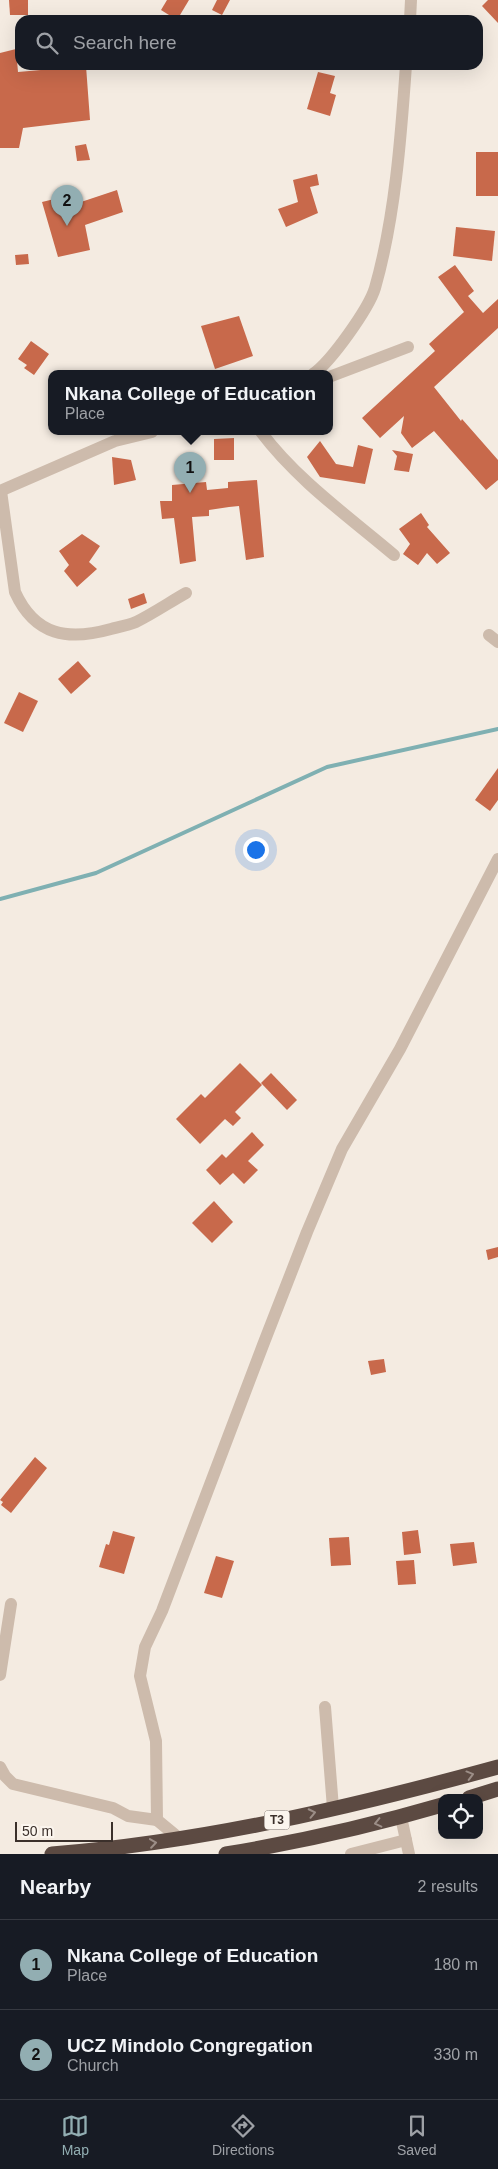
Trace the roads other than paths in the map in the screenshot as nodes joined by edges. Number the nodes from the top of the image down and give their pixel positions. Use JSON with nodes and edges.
{"nodes":[{"id":1,"x":411,"y":0,"type":"edge"},
{"id":2,"x":410,"y":15,"type":"edge"},
{"id":3,"x":406,"y":70,"type":"edge"},
{"id":4,"x":408,"y":347,"type":"dead end"},
{"id":5,"x":317,"y":370,"type":"edge"},
{"id":6,"x":333,"y":375,"type":"edge"},
{"id":7,"x":140,"y":435,"type":"edge"},
{"id":8,"x":264,"y":435,"type":"edge"},
{"id":9,"x":0,"y":491,"type":"edge"},
{"id":10,"x":394,"y":555,"type":"dead end"},
{"id":11,"x":186,"y":593,"type":"dead end"},
{"id":12,"x":498,"y":859,"type":"edge"},
{"id":13,"x":11,"y":1604,"type":"dead end"},
{"id":14,"x":0,"y":1675,"type":"edge"},
{"id":15,"x":325,"y":1707,"type":"dead end"},
{"id":16,"x":0,"y":1767,"type":"edge"},
{"id":17,"x":498,"y":1767,"type":"edge"},
{"id":18,"x":498,"y":1789,"type":"edge"},
{"id":19,"x":482,"y":1794,"type":"edge"},
{"id":20,"x":438,"y":1806,"type":"edge"},
{"id":21,"x":333,"y":1808,"type":"junction"},
{"id":22,"x":400,"y":1817,"type":"junction"},
{"id":23,"x":157,"y":1820,"type":"junction"},
{"id":24,"x":180,"y":1840,"type":"junction"},
{"id":25,"x":406,"y":1840,"type":"junction"},
{"id":26,"x":52,"y":1854,"type":"edge"},
{"id":27,"x":226,"y":1854,"type":"edge"},
{"id":28,"x":351,"y":1854,"type":"edge"},
{"id":29,"x":409,"y":1854,"type":"edge"}],
"edges":[{"from":1,"to":2,"type":"street"},
{"from":3,"to":5,"type":"street"},
{"from":4,"to":6,"type":"street"},
{"from":7,"to":9,"type":"street"},
{"from":8,"to":10,"type":"street"},
{"from":9,"to":11,"type":"street"},
{"from":12,"to":23,"type":"street"},
{"from":13,"to":14,"type":"street"},
{"from":15,"to":21,"type":"street"},
{"from":16,"to":23,"type":"street"},
{"from":21,"to":17,"type":"highway","number":"T3","one_way":true},
{"from":18,"to":19,"type":"highway"},
{"from":20,"to":22,"type":"highway","number":"T3"},
{"from":24,"to":21,"type":"highway","number":"T3","one_way":true},
{"from":22,"to":25,"type":"street"},
{"from":22,"to":27,"type":"highway","number":"T3","one_way":true},
{"from":23,"to":24,"type":"street"},
{"from":26,"to":24,"type":"highway","number":"T3","one_way":true},
{"from":25,"to":28,"type":"street"},
{"from":25,"to":29,"type":"street"}]}
